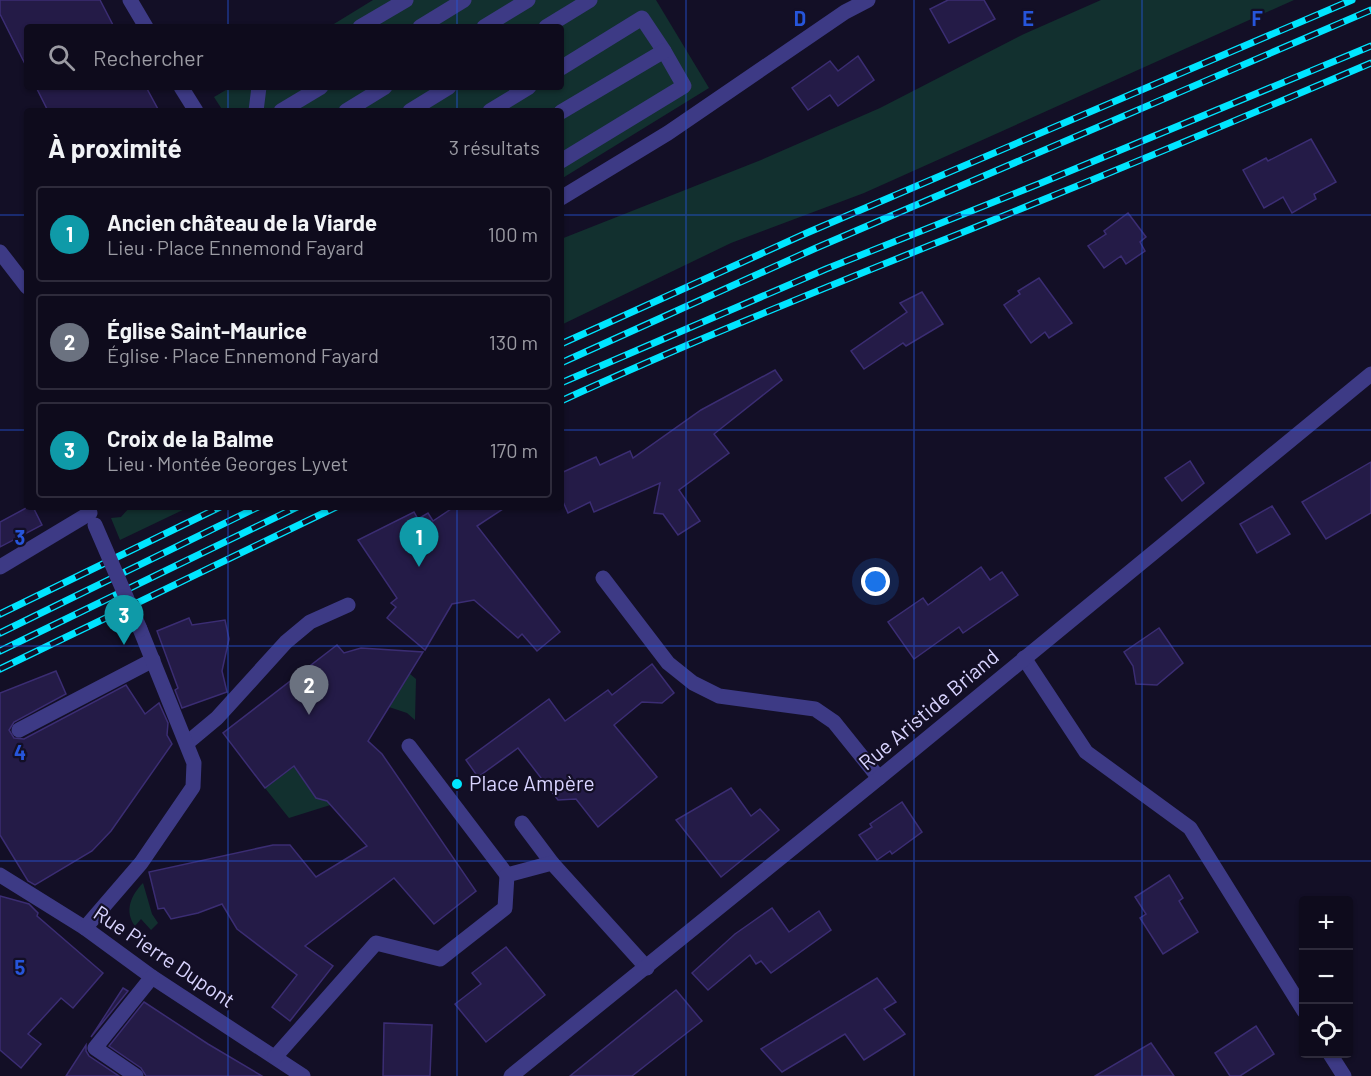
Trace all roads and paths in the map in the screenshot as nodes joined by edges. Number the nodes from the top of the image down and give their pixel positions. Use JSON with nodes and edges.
{"nodes":[{"id":1,"x":130,"y":0,"type":"edge"},
{"id":2,"x":406,"y":0,"type":"edge"},
{"id":3,"x":464,"y":0,"type":"edge"},
{"id":4,"x":528,"y":0,"type":"edge"},
{"id":5,"x":590,"y":0,"type":"edge"},
{"id":6,"x":868,"y":0,"type":"edge"},
{"id":7,"x":144,"y":24,"type":"edge"},
{"id":8,"x":365,"y":24,"type":"edge"},
{"id":9,"x":425,"y":24,"type":"edge"},
{"id":10,"x":489,"y":24,"type":"edge"},
{"id":11,"x":551,"y":24,"type":"edge"},
{"id":12,"x":664,"y":51,"type":"junction"},
{"id":13,"x":564,"y":66,"type":"edge"},
{"id":14,"x":183,"y":90,"type":"edge"},
{"id":15,"x":259,"y":90,"type":"edge"},
{"id":16,"x":316,"y":90,"type":"edge"},
{"id":17,"x":380,"y":90,"type":"edge"},
{"id":18,"x":444,"y":90,"type":"edge"},
{"id":19,"x":524,"y":90,"type":"edge"},
{"id":20,"x":194,"y":108,"type":"edge"},
{"id":21,"x":256,"y":108,"type":"edge"},
{"id":22,"x":286,"y":108,"type":"edge"},
{"id":23,"x":351,"y":108,"type":"edge"},
{"id":24,"x":415,"y":108,"type":"edge"},
{"id":25,"x":495,"y":108,"type":"edge"},
{"id":26,"x":564,"y":110,"type":"edge"},
{"id":27,"x":564,"y":159,"type":"edge"},
{"id":28,"x":564,"y":196,"type":"edge"},
{"id":29,"x":0,"y":252,"type":"edge"},
{"id":30,"x":24,"y":283,"type":"edge"},
{"id":31,"x":1371,"y":374,"type":"edge"},
{"id":32,"x":92,"y":515,"type":"edge"},
{"id":33,"x":0,"y":567,"type":"edge"},
{"id":34,"x":603,"y":578,"type":"dead end"},
{"id":35,"x":348,"y":605,"type":"dead end"},
{"id":36,"x":1024,"y":658,"type":"junction"},
{"id":37,"x":153,"y":660,"type":"junction"},
{"id":38,"x":19,"y":730,"type":"dead end"},
{"id":39,"x":187,"y":742,"type":"junction"},
{"id":40,"x":409,"y":746,"type":"dead end"},
{"id":41,"x":879,"y":778,"type":"junction"},
{"id":42,"x":522,"y":823,"type":"dead end"},
{"id":43,"x":552,"y":863,"type":"junction"},
{"id":44,"x":0,"y":875,"type":"edge"},
{"id":45,"x":507,"y":875,"type":"junction"},
{"id":46,"x":85,"y":928,"type":"junction"},
{"id":47,"x":647,"y":968,"type":"junction"},
{"id":48,"x":152,"y":977,"type":"junction"},
{"id":49,"x":1300,"y":1004,"type":"edge"},
{"id":50,"x":275,"y":1057,"type":"junction"},
{"id":51,"x":1333,"y":1058,"type":"edge"},
{"id":52,"x":136,"y":1076,"type":"edge"},
{"id":53,"x":303,"y":1076,"type":"edge"},
{"id":54,"x":511,"y":1076,"type":"edge"},
{"id":55,"x":1344,"y":1076,"type":"edge"}],
"edges":[{"from":1,"to":7,"type":"street"},
{"from":2,"to":8,"type":"street"},
{"from":3,"to":9,"type":"street"},
{"from":4,"to":10,"type":"street"},
{"from":5,"to":11,"type":"street"},
{"from":6,"to":28,"type":"street"},
{"from":12,"to":13,"type":"street"},
{"from":12,"to":26,"type":"street"},
{"from":12,"to":27,"type":"street"},
{"from":14,"to":20,"type":"street"},
{"from":15,"to":21,"type":"street"},
{"from":16,"to":22,"type":"street"},
{"from":17,"to":23,"type":"street"},
{"from":18,"to":24,"type":"street"},
{"from":19,"to":25,"type":"street"},
{"from":29,"to":30,"type":"street"},
{"from":31,"to":36,"type":"street","name":"Rue Aristide Briand"},
{"from":32,"to":33,"type":"street"},
{"from":32,"to":37,"type":"street","bridge":true},
{"from":34,"to":41,"type":"street"},
{"from":35,"to":39,"type":"street"},
{"from":36,"to":41,"type":"street","name":"Rue Aristide Briand"},
{"from":36,"to":49,"type":"street"},
{"from":37,"to":38,"type":"street"},
{"from":37,"to":39,"type":"street"},
{"from":39,"to":46,"type":"street"},
{"from":40,"to":45,"type":"street"},
{"from":41,"to":47,"type":"street","name":"Rue Aristide Briand"},
{"from":42,"to":43,"type":"street"},
{"from":43,"to":45,"type":"street"},
{"from":43,"to":47,"type":"street"},
{"from":44,"to":46,"type":"street","name":"Rue Pierre Dupont"},
{"from":45,"to":50,"type":"street"},
{"from":46,"to":48,"type":"street","name":"Rue Pierre Dupont"},
{"from":47,"to":54,"type":"street","name":"Rue Aristide Briand"},
{"from":48,"to":50,"type":"street","name":"Rue Pierre Dupont"},
{"from":48,"to":52,"type":"street"},
{"from":50,"to":53,"type":"street","name":"Rue Pierre Dupont"},
{"from":51,"to":55,"type":"street"}]}
